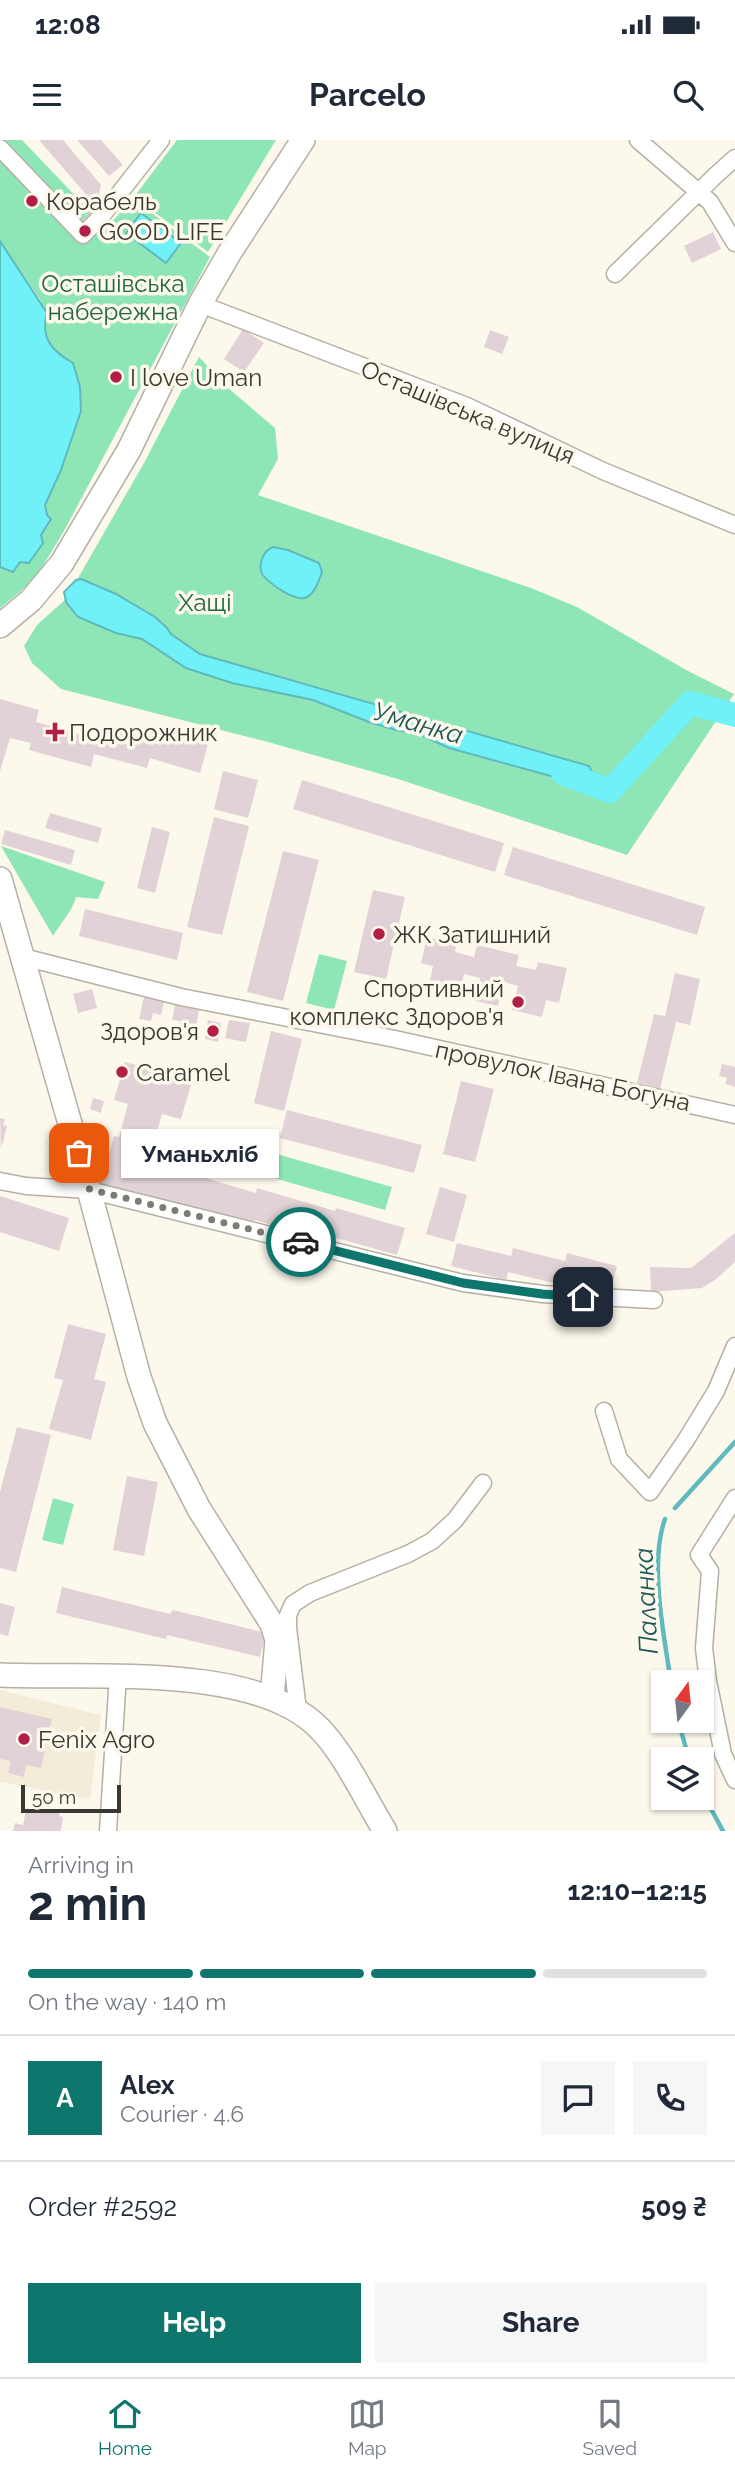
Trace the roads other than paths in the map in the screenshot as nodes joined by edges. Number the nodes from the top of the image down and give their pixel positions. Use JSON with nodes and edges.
{"nodes":[{"id":1,"x":161,"y":140,"type":"edge"},
{"id":2,"x":303,"y":140,"type":"edge"},
{"id":3,"x":638,"y":140,"type":"edge"},
{"id":4,"x":0,"y":148,"type":"edge"},
{"id":5,"x":735,"y":158,"type":"edge"},
{"id":6,"x":699,"y":191,"type":"junction"},
{"id":7,"x":735,"y":243,"type":"edge"},
{"id":8,"x":615,"y":274,"type":"dead end"},
{"id":9,"x":200,"y":304,"type":"junction"},
{"id":10,"x":735,"y":525,"type":"edge"},
{"id":11,"x":0,"y":626,"type":"edge"},
{"id":12,"x":0,"y":879,"type":"edge"},
{"id":13,"x":23,"y":957,"type":"junction"},
{"id":14,"x":735,"y":1115,"type":"edge"},
{"id":15,"x":0,"y":1181,"type":"edge"},
{"id":16,"x":89,"y":1189,"type":"junction"},
{"id":17,"x":654,"y":1300,"type":"dead end"},
{"id":18,"x":735,"y":1346,"type":"edge"},
{"id":19,"x":604,"y":1411,"type":"dead end"},
{"id":20,"x":483,"y":1483,"type":"dead end"},
{"id":21,"x":735,"y":1498,"type":"edge"},
{"id":22,"x":0,"y":1675,"type":"edge"},
{"id":23,"x":118,"y":1675,"type":"junction"},
{"id":24,"x":272,"y":1698,"type":"junction"},
{"id":25,"x":298,"y":1710,"type":"junction"},
{"id":26,"x":735,"y":1780,"type":"edge"},
{"id":27,"x":108,"y":1831,"type":"edge"},
{"id":28,"x":385,"y":1831,"type":"edge"}],
"edges":[{"from":1,"to":4,"type":"street"},
{"from":2,"to":9,"type":"main road"},
{"from":3,"to":6,"type":"street"},
{"from":5,"to":6,"type":"street"},
{"from":6,"to":7,"type":"street"},
{"from":6,"to":8,"type":"street"},
{"from":9,"to":10,"type":"street","name":"Осташівська вулиця"},
{"from":9,"to":11,"type":"main road"},
{"from":12,"to":13,"type":"main road"},
{"from":13,"to":14,"type":"street","name":"провулок Івана Богуна"},
{"from":13,"to":16,"type":"main road"},
{"from":15,"to":16,"type":"street"},
{"from":16,"to":17,"type":"street"},
{"from":16,"to":24,"type":"main road"},
{"from":18,"to":19,"type":"street"},
{"from":20,"to":25,"type":"street"},
{"from":21,"to":26,"type":"street"},
{"from":22,"to":23,"type":"main road"},
{"from":23,"to":24,"type":"main road"},
{"from":23,"to":27,"type":"street"},
{"from":24,"to":25,"type":"main road"},
{"from":25,"to":28,"type":"main road"}]}
